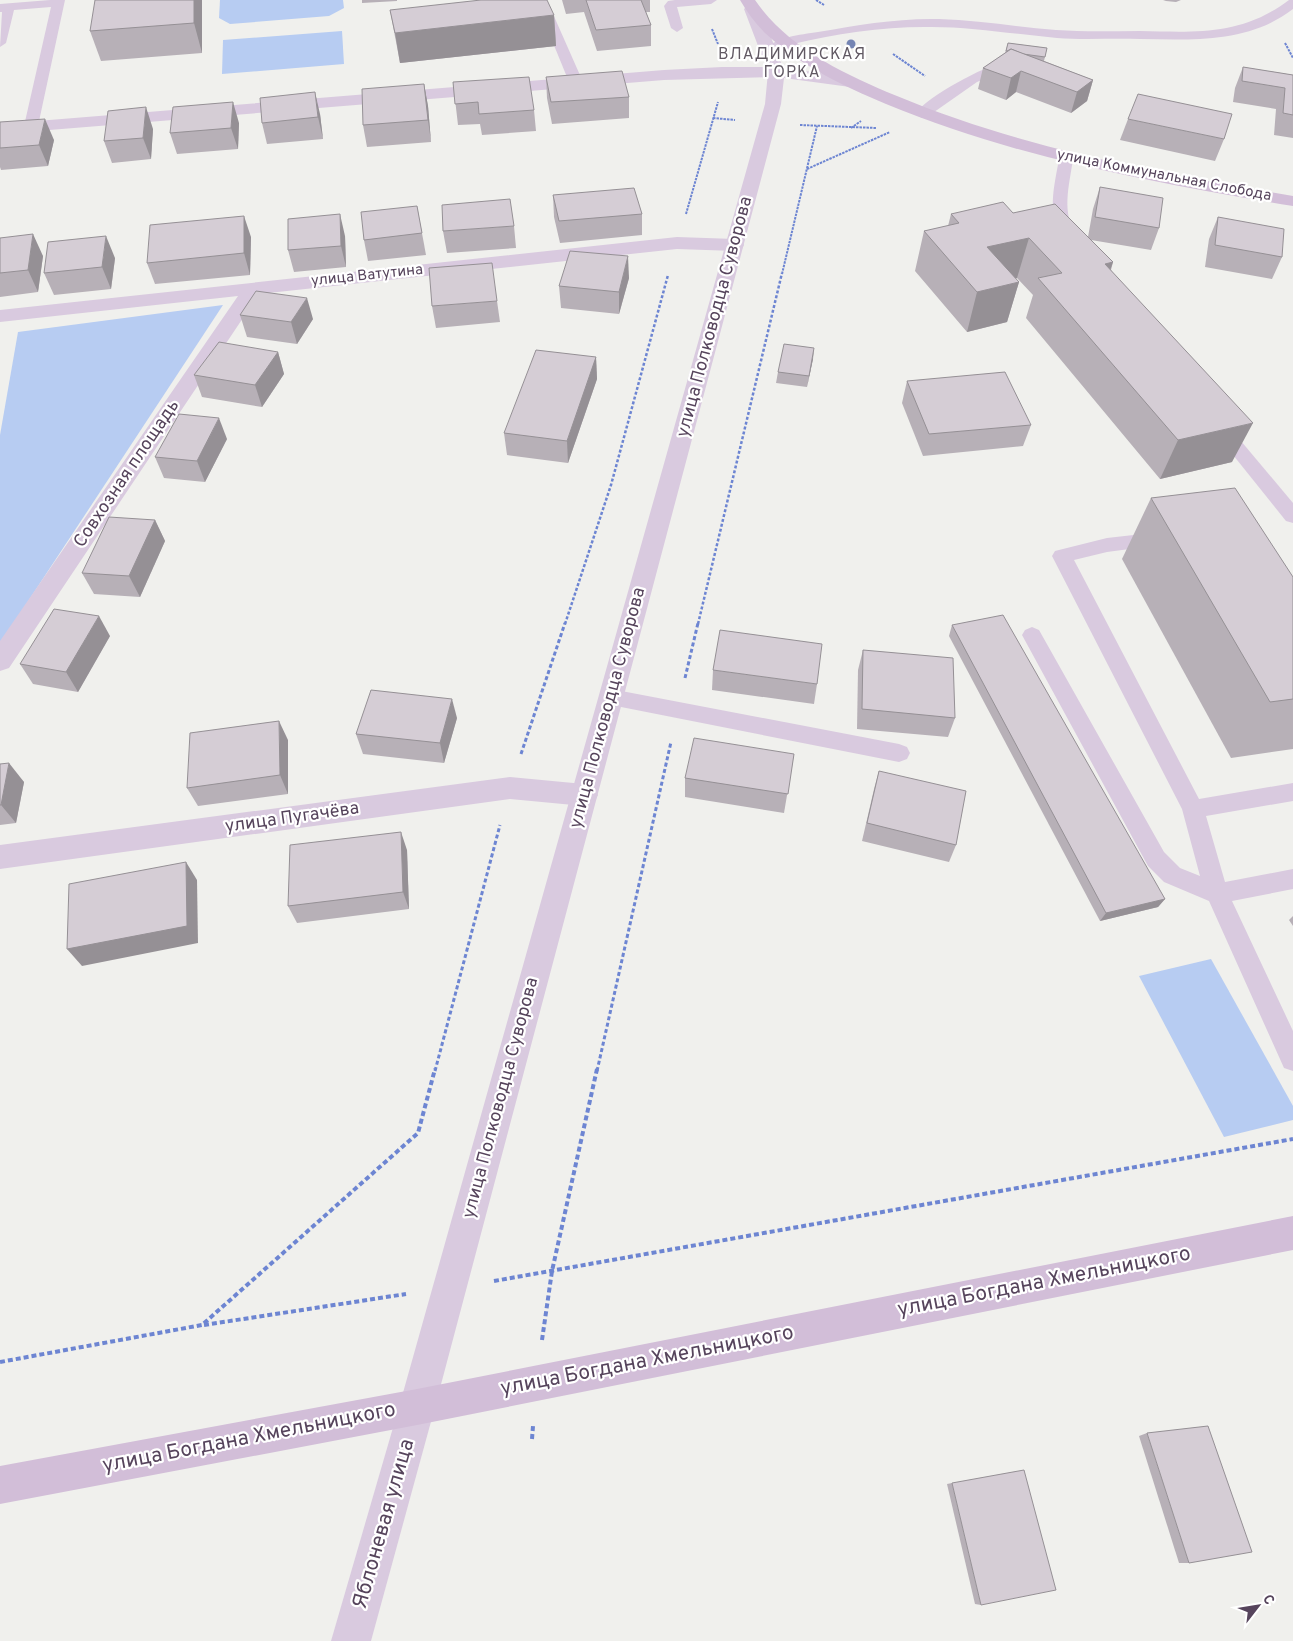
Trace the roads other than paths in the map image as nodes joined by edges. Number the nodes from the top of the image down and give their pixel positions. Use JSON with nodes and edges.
{"nodes":[{"id":1,"x":710,"y":0,"type":"edge"},
{"id":2,"x":702,"y":1,"type":"edge"},
{"id":3,"x":58,"y":2,"type":"edge"},
{"id":4,"x":1293,"y":3,"type":"edge"},
{"id":5,"x":750,"y":4,"type":"edge"},
{"id":6,"x":5,"y":7,"type":"edge"},
{"id":7,"x":522,"y":10,"type":"edge"},
{"id":8,"x":677,"y":28,"type":"dead end"},
{"id":9,"x":787,"y":42,"type":"junction"},
{"id":10,"x":0,"y":43,"type":"edge"},
{"id":11,"x":772,"y":62,"type":"junction"},
{"id":12,"x":1006,"y":65,"type":"edge"},
{"id":13,"x":576,"y":82,"type":"junction"},
{"id":14,"x":850,"y":82,"type":"junction"},
{"id":15,"x":922,"y":114,"type":"junction"},
{"id":16,"x":31,"y":126,"type":"junction"},
{"id":17,"x":0,"y":128,"type":"edge"},
{"id":18,"x":1066,"y":159,"type":"junction"},
{"id":19,"x":1293,"y":200,"type":"edge"},
{"id":20,"x":734,"y":245,"type":"junction"},
{"id":21,"x":1080,"y":251,"type":"edge"},
{"id":22,"x":253,"y":288,"type":"junction"},
{"id":23,"x":0,"y":316,"type":"edge"},
{"id":24,"x":1206,"y":410,"type":"edge"},
{"id":25,"x":1293,"y":516,"type":"edge"},
{"id":26,"x":1180,"y":537,"type":"edge"},
{"id":27,"x":1032,"y":636,"type":"dead end"},
{"id":28,"x":0,"y":661,"type":"edge"},
{"id":29,"x":611,"y":697,"type":"junction"},
{"id":30,"x":899,"y":753,"type":"dead end"},
{"id":31,"x":1293,"y":792,"type":"edge"},
{"id":32,"x":584,"y":795,"type":"junction"},
{"id":33,"x":1193,"y":809,"type":"junction"},
{"id":34,"x":0,"y":857,"type":"edge"},
{"id":35,"x":1293,"y":879,"type":"edge"},
{"id":36,"x":1217,"y":894,"type":"junction"},
{"id":37,"x":1293,"y":1059,"type":"edge"},
{"id":38,"x":1293,"y":1233,"type":"edge"},
{"id":39,"x":417,"y":1407,"type":"junction"},
{"id":40,"x":0,"y":1485,"type":"edge"},
{"id":41,"x":351,"y":1641,"type":"edge"}],
"edges":[{"from":1,"to":2,"type":"lane"},
{"from":2,"to":8,"type":"lane"},
{"from":3,"to":6,"type":"lane"},
{"from":3,"to":16,"type":"lane"},
{"from":4,"to":9,"type":"lane"},
{"from":5,"to":9,"type":"main road","name":"улица Коммунальная Слобода"},
{"from":5,"to":11,"type":"street","name":"улица Полководца Суворова"},
{"from":6,"to":10,"type":"lane"},
{"from":7,"to":13,"type":"lane"},
{"from":9,"to":11,"type":"lane"},
{"from":9,"to":14,"type":"main road","name":"улица Коммунальная Слобода"},
{"from":11,"to":13,"type":"street"},
{"from":11,"to":14,"type":"street"},
{"from":11,"to":20,"type":"street","name":"улица Полководца Суворова"},
{"from":12,"to":15,"type":"lane"},
{"from":13,"to":16,"type":"street"},
{"from":14,"to":15,"type":"main road","name":"улица Коммунальная Слобода"},
{"from":15,"to":18,"type":"main road","name":"улица Коммунальная Слобода"},
{"from":16,"to":17,"type":"street"},
{"from":18,"to":19,"type":"main road","name":"улица Коммунальная Слобода"},
{"from":18,"to":21,"type":"lane"},
{"from":20,"to":22,"type":"street","name":"улица Ватутина"},
{"from":20,"to":29,"type":"street","name":"улица Полководца Суворова"},
{"from":22,"to":23,"type":"street","name":"улица Ватутина"},
{"from":22,"to":28,"type":"street","name":"Совхозная площадь"},
{"from":24,"to":25,"type":"lane"},
{"from":26,"to":33,"type":"lane"},
{"from":27,"to":36,"type":"lane"},
{"from":29,"to":30,"type":"lane"},
{"from":29,"to":32,"type":"street","name":"улица Полководца Суворова"},
{"from":31,"to":33,"type":"lane"},
{"from":32,"to":34,"type":"street","name":"улица Пугачёва"},
{"from":32,"to":39,"type":"street","name":"улица Полководца Суворова"},
{"from":33,"to":36,"type":"lane"},
{"from":35,"to":36,"type":"lane"},
{"from":36,"to":37,"type":"lane"},
{"from":38,"to":39,"type":"main road","name":"улица Богдана Хмельницкого"},
{"from":39,"to":40,"type":"main road","name":"улица Богдана Хмельницкого"},
{"from":39,"to":41,"type":"street","name":"Яблоневая улица"}]}
